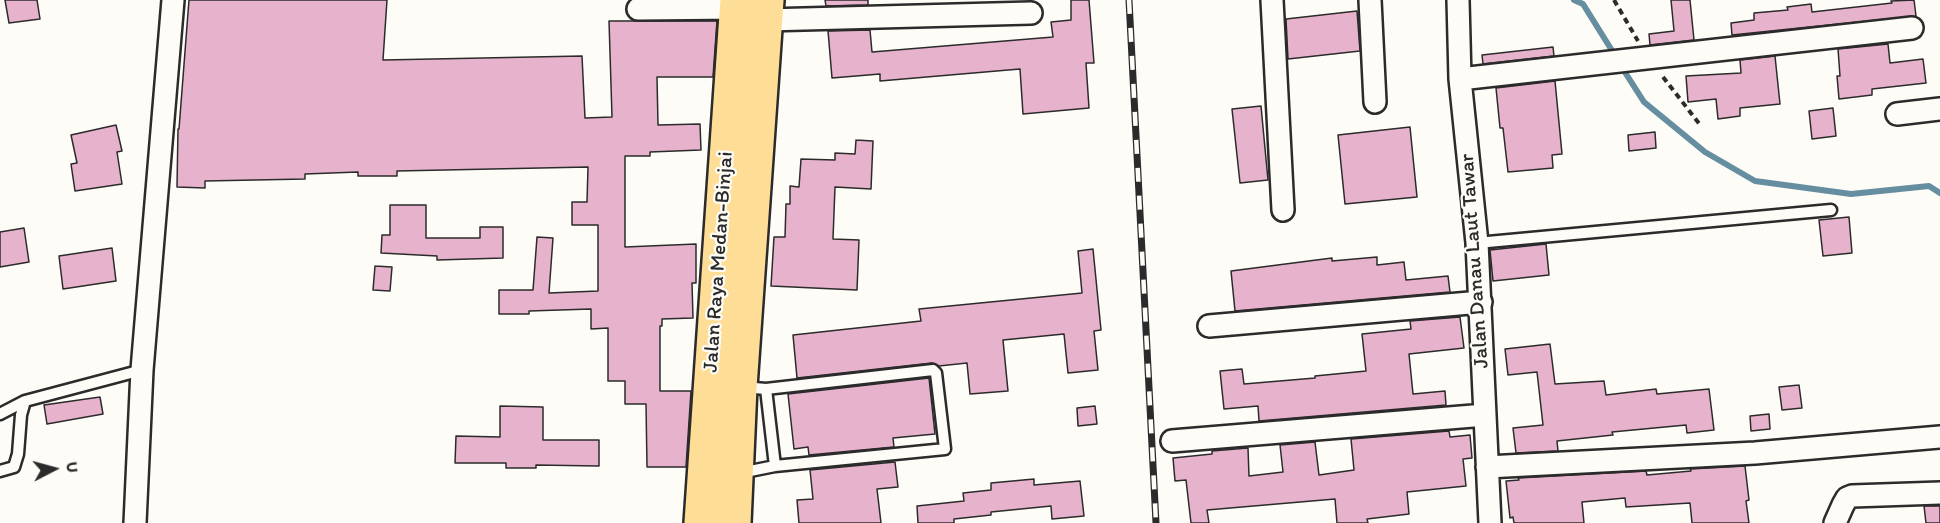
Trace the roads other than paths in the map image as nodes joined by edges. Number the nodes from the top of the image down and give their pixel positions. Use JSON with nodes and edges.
{"nodes":[{"id":1,"x":173,"y":0,"type":"edge"},
{"id":2,"x":1272,"y":0,"type":"edge"},
{"id":3,"x":1370,"y":0,"type":"edge"},
{"id":4,"x":1458,"y":0,"type":"edge"},
{"id":5,"x":752,"y":7,"type":"edge"},
{"id":6,"x":638,"y":9,"type":"dead end"},
{"id":7,"x":1031,"y":13,"type":"dead end"},
{"id":8,"x":1912,"y":28,"type":"dead end"},
{"id":9,"x":1460,"y":79,"type":"junction"},
{"id":10,"x":1375,"y":102,"type":"dead end"},
{"id":11,"x":1940,"y":110,"type":"edge"},
{"id":12,"x":1897,"y":114,"type":"dead end"},
{"id":13,"x":1283,"y":210,"type":"dead end"},
{"id":14,"x":1831,"y":210,"type":"dead end"},
{"id":15,"x":1477,"y":243,"type":"junction"},
{"id":16,"x":1481,"y":302,"type":"junction"},
{"id":17,"x":1209,"y":326,"type":"dead end"},
{"id":18,"x":142,"y":370,"type":"junction"},
{"id":19,"x":753,"y":388,"type":"junction"},
{"id":20,"x":25,"y":401,"type":"junction"},
{"id":21,"x":0,"y":414,"type":"edge"},
{"id":22,"x":1485,"y":415,"type":"junction"},
{"id":23,"x":1940,"y":437,"type":"edge"},
{"id":24,"x":1172,"y":441,"type":"dead end"},
{"id":25,"x":774,"y":466,"type":"junction"},
{"id":26,"x":1487,"y":467,"type":"junction"},
{"id":27,"x":0,"y":471,"type":"edge"},
{"id":28,"x":737,"y":474,"type":"junction"},
{"id":29,"x":1940,"y":493,"type":"edge"},
{"id":30,"x":135,"y":523,"type":"edge"},
{"id":31,"x":701,"y":523,"type":"edge"},
{"id":32,"x":734,"y":523,"type":"edge"},
{"id":33,"x":1490,"y":523,"type":"edge"},
{"id":34,"x":1835,"y":523,"type":"edge"}],
"edges":[{"from":1,"to":18,"type":"street"},
{"from":2,"to":13,"type":"street"},
{"from":3,"to":10,"type":"street"},
{"from":4,"to":9,"type":"street","name":"Jalan Danau Laut Tawar"},
{"from":5,"to":6,"type":"street"},
{"from":5,"to":7,"type":"street"},
{"from":5,"to":19,"type":"main road","name":"Jalan Raya Medan-Binjai"},
{"from":5,"to":31,"type":"main road","name":"Jalan Raya Medan-Binjai"},
{"from":8,"to":9,"type":"street"},
{"from":9,"to":15,"type":"street","name":"Jalan Danau Laut Tawar"},
{"from":11,"to":12,"type":"street"},
{"from":14,"to":15,"type":"lane"},
{"from":15,"to":16,"type":"street","name":"Jalan Danau Laut Tawar"},
{"from":16,"to":17,"type":"street"},
{"from":16,"to":22,"type":"street","name":"Jalan Danau Laut Tawar"},
{"from":18,"to":20,"type":"lane"},
{"from":18,"to":30,"type":"street"},
{"from":19,"to":25,"type":"lane"},
{"from":19,"to":25,"type":"lane"},
{"from":19,"to":28,"type":"main road","name":"Jalan Raya Medan-Binjai"},
{"from":20,"to":21,"type":"lane"},
{"from":20,"to":27,"type":"lane"},
{"from":22,"to":24,"type":"street"},
{"from":22,"to":26,"type":"street","name":"Jalan Danau Laut Tawar"},
{"from":23,"to":26,"type":"street"},
{"from":25,"to":28,"type":"lane"},
{"from":26,"to":33,"type":"street","name":"Jalan Danau Laut Tawar"},
{"from":28,"to":32,"type":"main road","name":"Jalan Raya Medan-Binjai"},
{"from":29,"to":34,"type":"street"}]}
